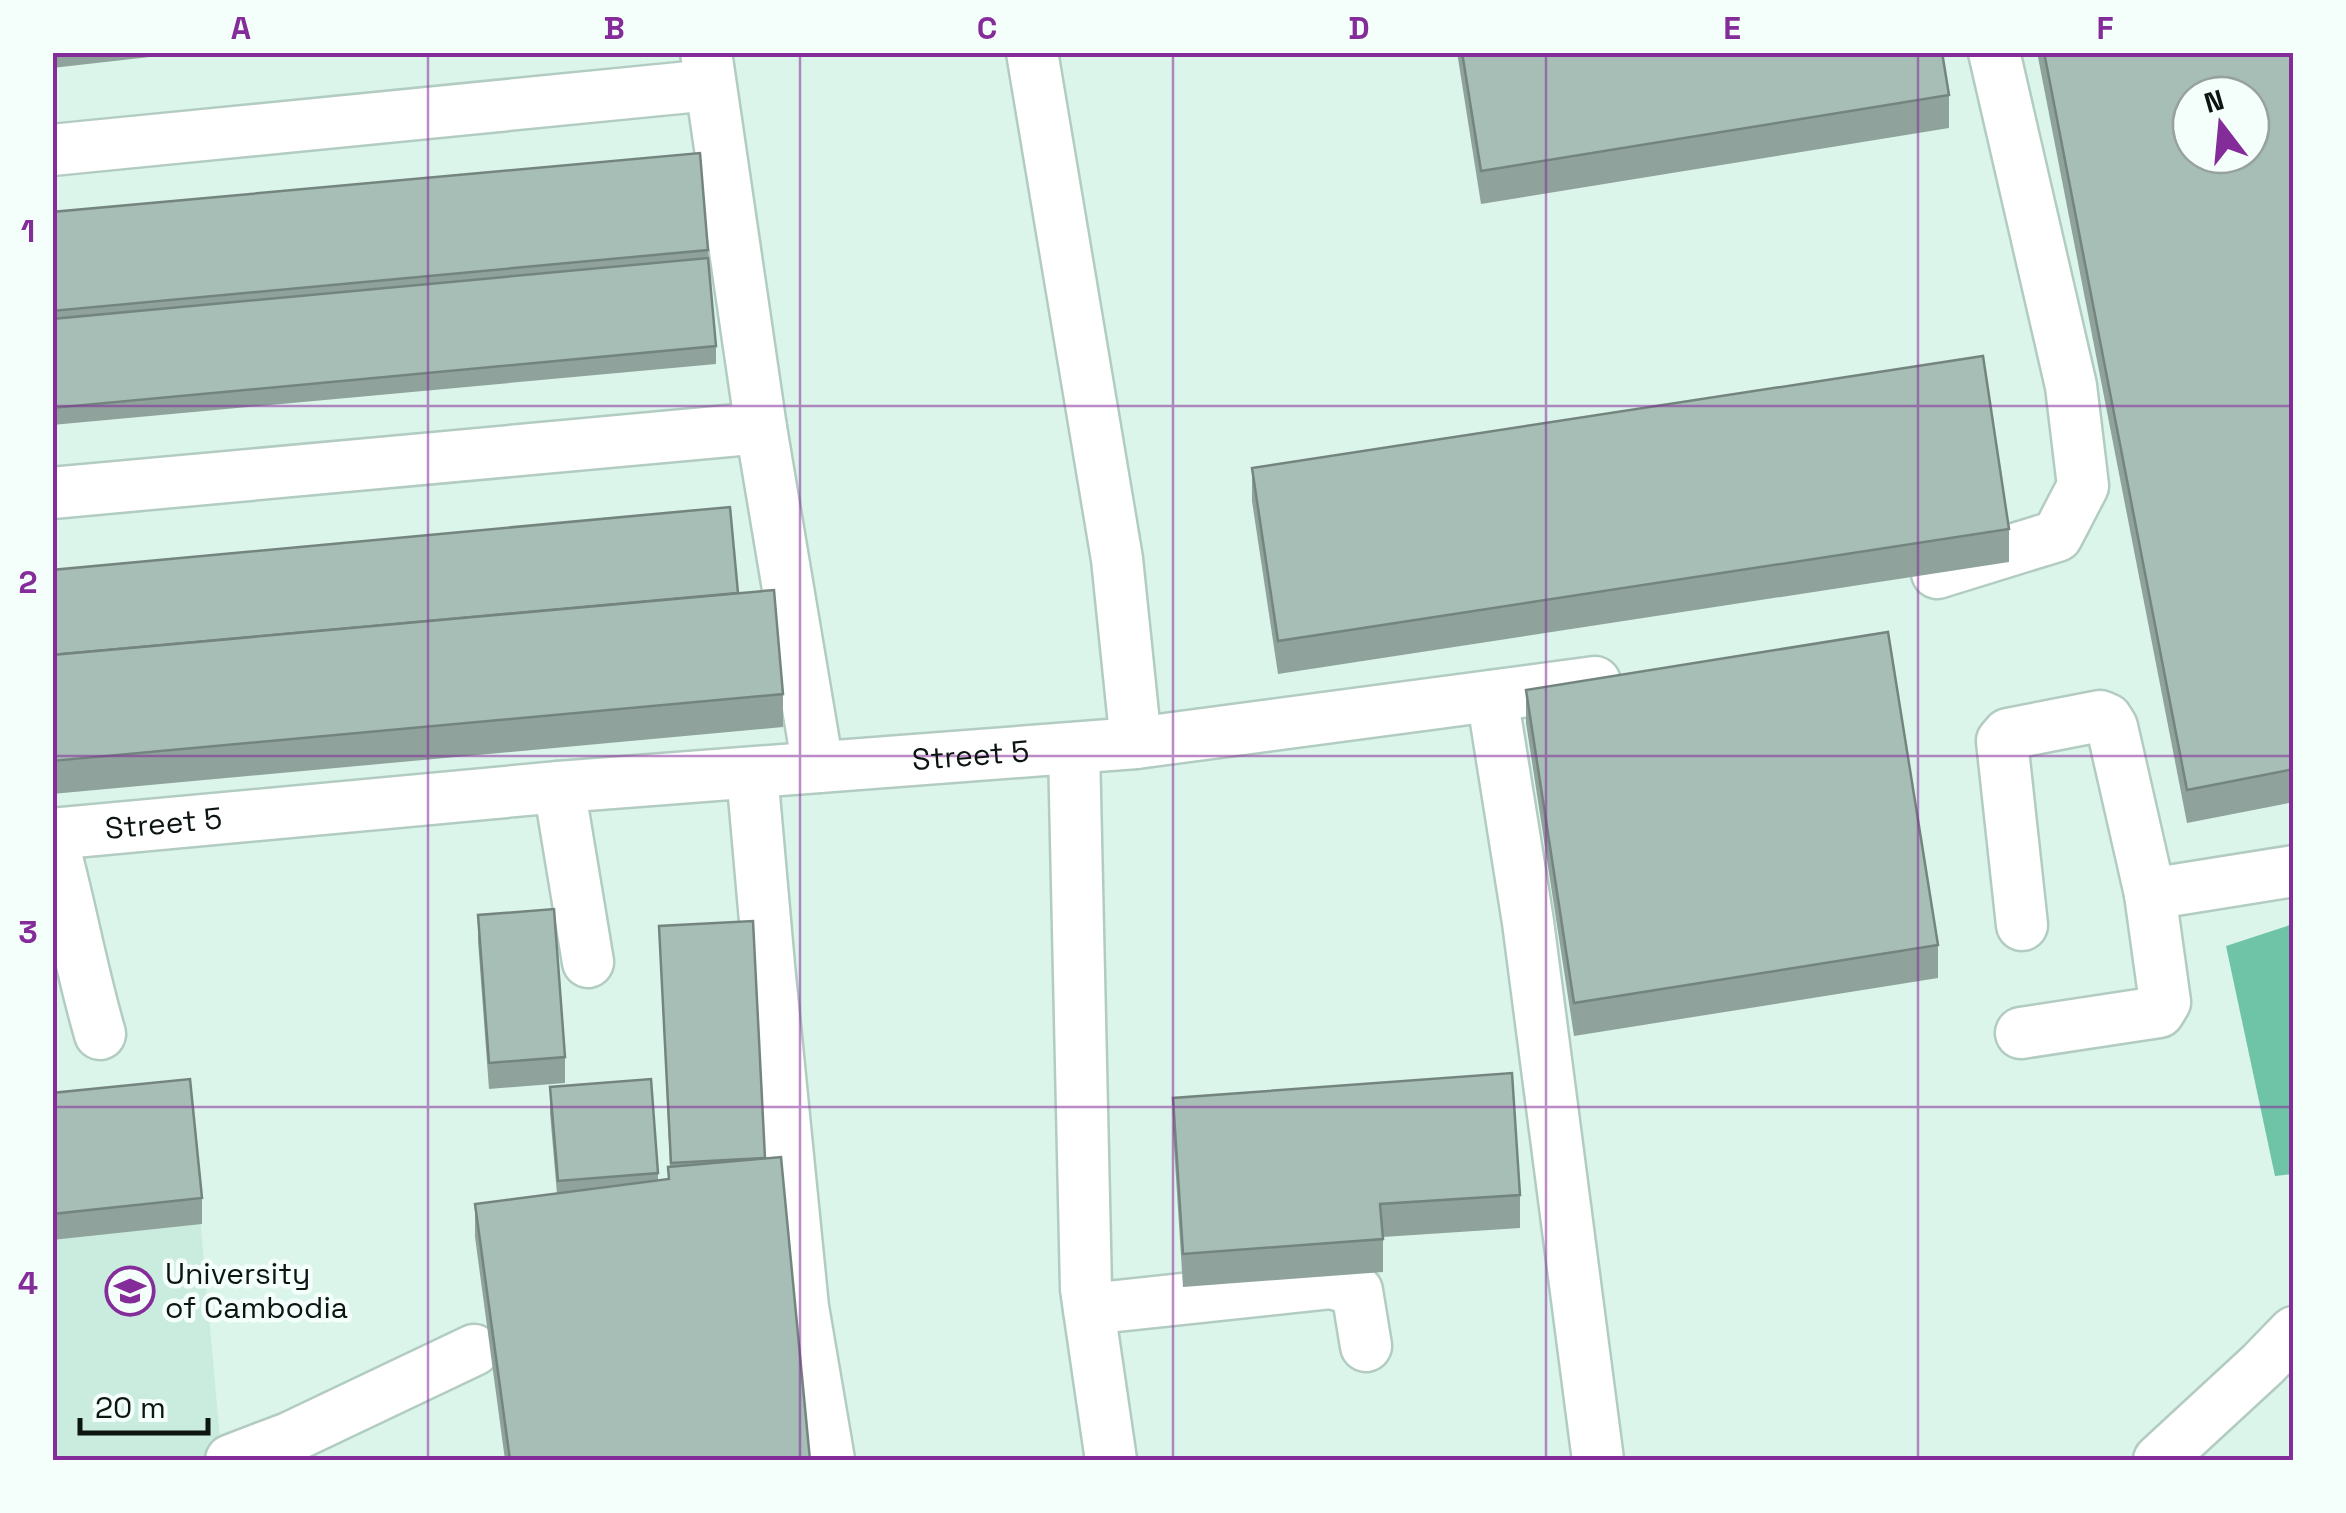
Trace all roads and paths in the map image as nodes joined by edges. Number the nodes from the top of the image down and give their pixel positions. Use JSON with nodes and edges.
{"nodes":[{"id":1,"x":1032,"y":52,"type":"edge"},
{"id":2,"x":1994,"y":52,"type":"edge"},
{"id":3,"x":708,"y":69,"type":"edge"},
{"id":4,"x":52,"y":150,"type":"edge"},
{"id":5,"x":760,"y":428,"type":"junction"},
{"id":6,"x":52,"y":493,"type":"edge"},
{"id":7,"x":1937,"y":573,"type":"edge"},
{"id":8,"x":1630,"y":677,"type":"edge"},
{"id":9,"x":1492,"y":696,"type":"junction"},
{"id":10,"x":1136,"y":743,"type":"junction"},
{"id":11,"x":1074,"y":748,"type":"junction"},
{"id":12,"x":818,"y":767,"type":"junction"},
{"id":13,"x":752,"y":772,"type":"junction"},
{"id":14,"x":559,"y":786,"type":"junction"},
{"id":15,"x":52,"y":836,"type":"edge"},
{"id":16,"x":2294,"y":871,"type":"edge"},
{"id":17,"x":2150,"y":894,"type":"junction"},
{"id":18,"x":2022,"y":926,"type":"dead end"},
{"id":19,"x":588,"y":962,"type":"dead end"},
{"id":20,"x":2021,"y":1033,"type":"dead end"},
{"id":21,"x":100,"y":1034,"type":"dead end"},
{"id":22,"x":1088,"y":1310,"type":"junction"},
{"id":23,"x":1366,"y":1346,"type":"dead end"},
{"id":24,"x":474,"y":1350,"type":"dead end"},
{"id":25,"x":2283,"y":1361,"type":"edge"},
{"id":26,"x":231,"y":1460,"type":"edge"},
{"id":27,"x":829,"y":1460,"type":"edge"},
{"id":28,"x":1111,"y":1460,"type":"edge"},
{"id":29,"x":1598,"y":1460,"type":"edge"},
{"id":30,"x":2159,"y":1460,"type":"edge"}],
"edges":[{"from":1,"to":10,"type":"street"},
{"from":2,"to":7,"type":"street"},
{"from":3,"to":4,"type":"street"},
{"from":3,"to":5,"type":"street"},
{"from":5,"to":6,"type":"street"},
{"from":5,"to":12,"type":"street"},
{"from":8,"to":9,"type":"street","name":"Street 5"},
{"from":9,"to":10,"type":"street","name":"Street 5"},
{"from":9,"to":29,"type":"street"},
{"from":10,"to":11,"type":"street","name":"Street 5"},
{"from":11,"to":12,"type":"street","name":"Street 5"},
{"from":11,"to":22,"type":"street"},
{"from":12,"to":13,"type":"street","name":"Street 5"},
{"from":13,"to":14,"type":"street","name":"Street 5"},
{"from":13,"to":27,"type":"street"},
{"from":14,"to":15,"type":"street","name":"Street 5"},
{"from":14,"to":19,"type":"street"},
{"from":15,"to":21,"type":"street"},
{"from":16,"to":17,"type":"street"},
{"from":17,"to":18,"type":"street"},
{"from":17,"to":20,"type":"street"},
{"from":22,"to":23,"type":"street"},
{"from":22,"to":28,"type":"street"},
{"from":24,"to":26,"type":"street"},
{"from":25,"to":30,"type":"street"}]}
